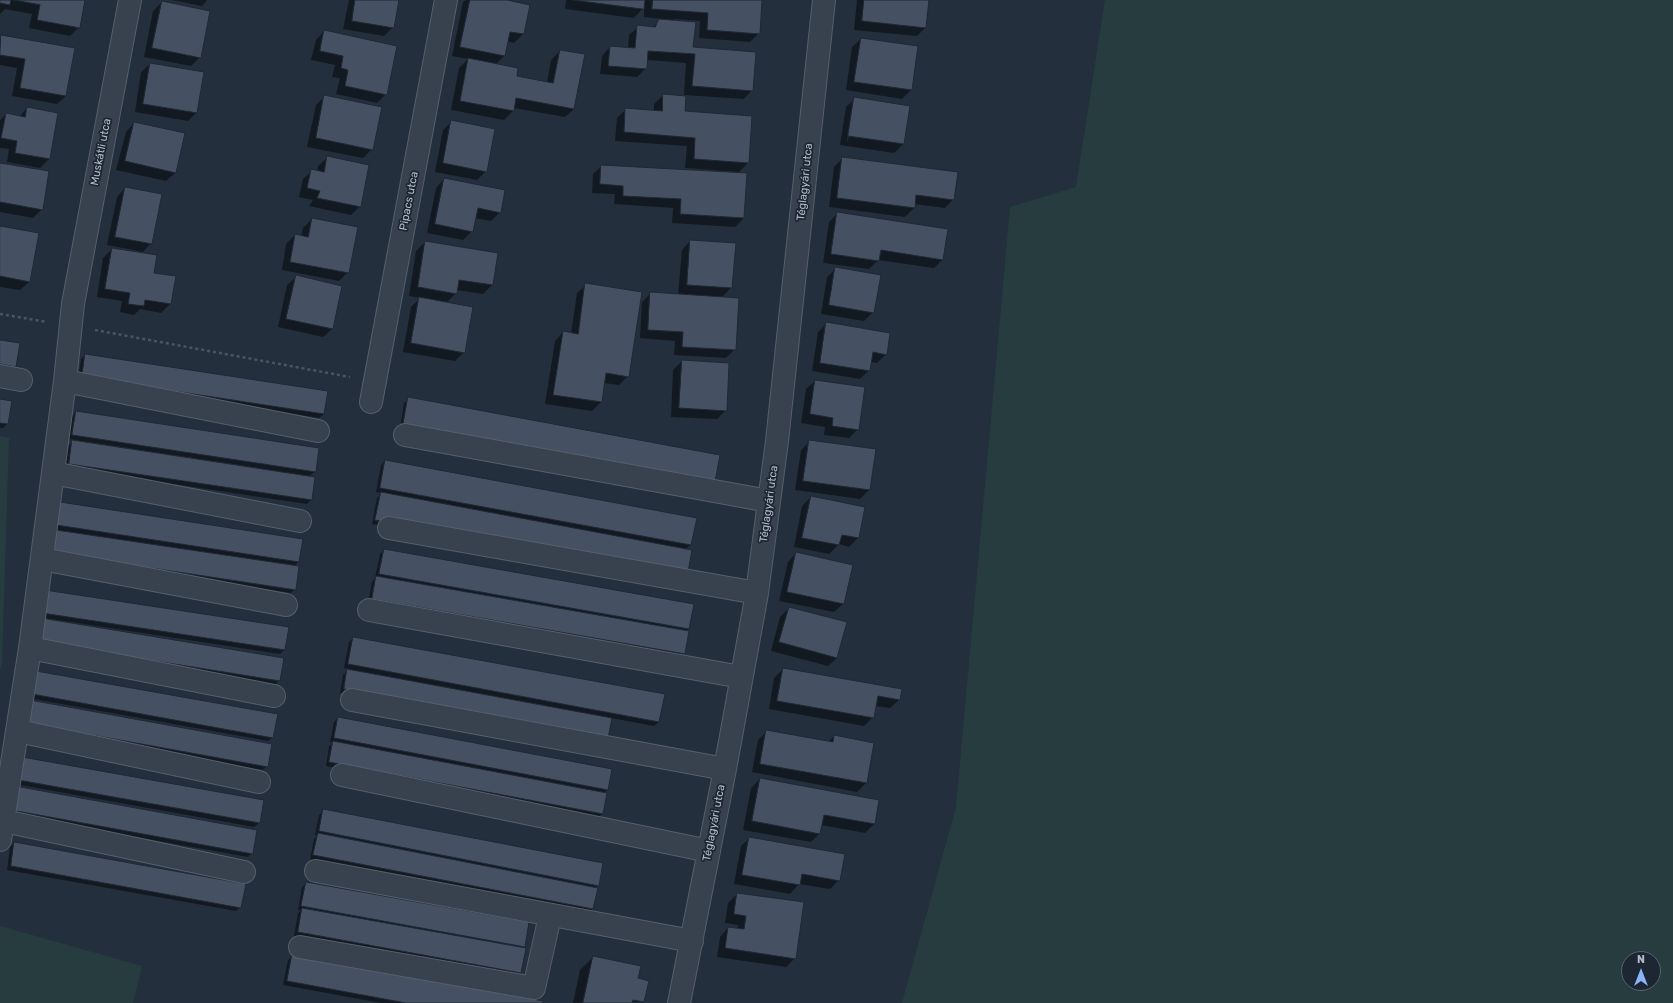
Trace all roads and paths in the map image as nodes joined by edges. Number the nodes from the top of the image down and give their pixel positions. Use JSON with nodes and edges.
{"nodes":[{"id":1,"x":130,"y":0,"type":"edge"},
{"id":2,"x":446,"y":0,"type":"edge"},
{"id":3,"x":824,"y":0,"type":"edge"},
{"id":4,"x":0,"y":314,"type":"edge"},
{"id":5,"x":70,"y":326,"type":"junction"},
{"id":6,"x":0,"y":376,"type":"edge"},
{"id":7,"x":21,"y":380,"type":"dead end"},
{"id":8,"x":65,"y":381,"type":"junction"},
{"id":9,"x":373,"y":391,"type":"joint"},
{"id":10,"x":318,"y":431,"type":"dead end"},
{"id":11,"x":406,"y":436,"type":"dead end"},
{"id":12,"x":53,"y":473,"type":"junction"},
{"id":13,"x":769,"y":501,"type":"junction"},
{"id":14,"x":300,"y":521,"type":"dead end"},
{"id":15,"x":389,"y":528,"type":"dead end"},
{"id":16,"x":42,"y":559,"type":"junction"},
{"id":17,"x":756,"y":593,"type":"junction"},
{"id":18,"x":286,"y":605,"type":"dead end"},
{"id":19,"x":369,"y":610,"type":"dead end"},
{"id":20,"x":30,"y":648,"type":"junction"},
{"id":21,"x":741,"y":677,"type":"junction"},
{"id":22,"x":274,"y":696,"type":"dead end"},
{"id":23,"x":352,"y":700,"type":"dead end"},
{"id":24,"x":18,"y":731,"type":"junction"},
{"id":25,"x":725,"y":770,"type":"junction"},
{"id":26,"x":342,"y":775,"type":"dead end"},
{"id":27,"x":259,"y":782,"type":"dead end"},
{"id":28,"x":2,"y":830,"type":"edge"},
{"id":29,"x":709,"y":851,"type":"junction"},
{"id":30,"x":316,"y":870,"type":"dead end"},
{"id":31,"x":244,"y":872,"type":"dead end"},
{"id":32,"x":550,"y":916,"type":"junction"},
{"id":33,"x":692,"y":941,"type":"junction"},
{"id":34,"x":300,"y":947,"type":"dead end"},
{"id":35,"x":679,"y":1003,"type":"edge"}],
"edges":[{"from":1,"to":5,"type":"street","name":"Muskátli utca"},
{"from":2,"to":9,"type":"street","name":"Pipacs utca"},
{"from":3,"to":13,"type":"street","name":"Téglagyári utca"},
{"from":4,"to":5,"type":"path"},
{"from":5,"to":8,"type":"street","name":"Muskátli utca"},
{"from":5,"to":9,"type":"path"},
{"from":6,"to":7,"type":"street"},
{"from":8,"to":10,"type":"street"},
{"from":8,"to":12,"type":"street","name":"Muskátli utca"},
{"from":11,"to":13,"type":"street"},
{"from":12,"to":14,"type":"street"},
{"from":12,"to":16,"type":"street","name":"Muskátli utca"},
{"from":13,"to":17,"type":"street","name":"Téglagyári utca"},
{"from":15,"to":17,"type":"street"},
{"from":16,"to":18,"type":"street"},
{"from":16,"to":20,"type":"street","name":"Muskátli utca"},
{"from":17,"to":21,"type":"street","name":"Téglagyári utca"},
{"from":19,"to":21,"type":"street"},
{"from":20,"to":22,"type":"street"},
{"from":20,"to":24,"type":"street","name":"Muskátli utca"},
{"from":21,"to":25,"type":"street","name":"Téglagyári utca"},
{"from":23,"to":25,"type":"street"},
{"from":24,"to":27,"type":"street"},
{"from":24,"to":28,"type":"street","name":"Muskátli utca"},
{"from":25,"to":29,"type":"street","name":"Téglagyári utca"},
{"from":26,"to":29,"type":"street"},
{"from":28,"to":31,"type":"street"},
{"from":29,"to":33,"type":"street","name":"Téglagyári utca"},
{"from":30,"to":32,"type":"street"},
{"from":32,"to":33,"type":"street"},
{"from":32,"to":34,"type":"street"},
{"from":33,"to":35,"type":"street","name":"Téglagyári utca"}]}
